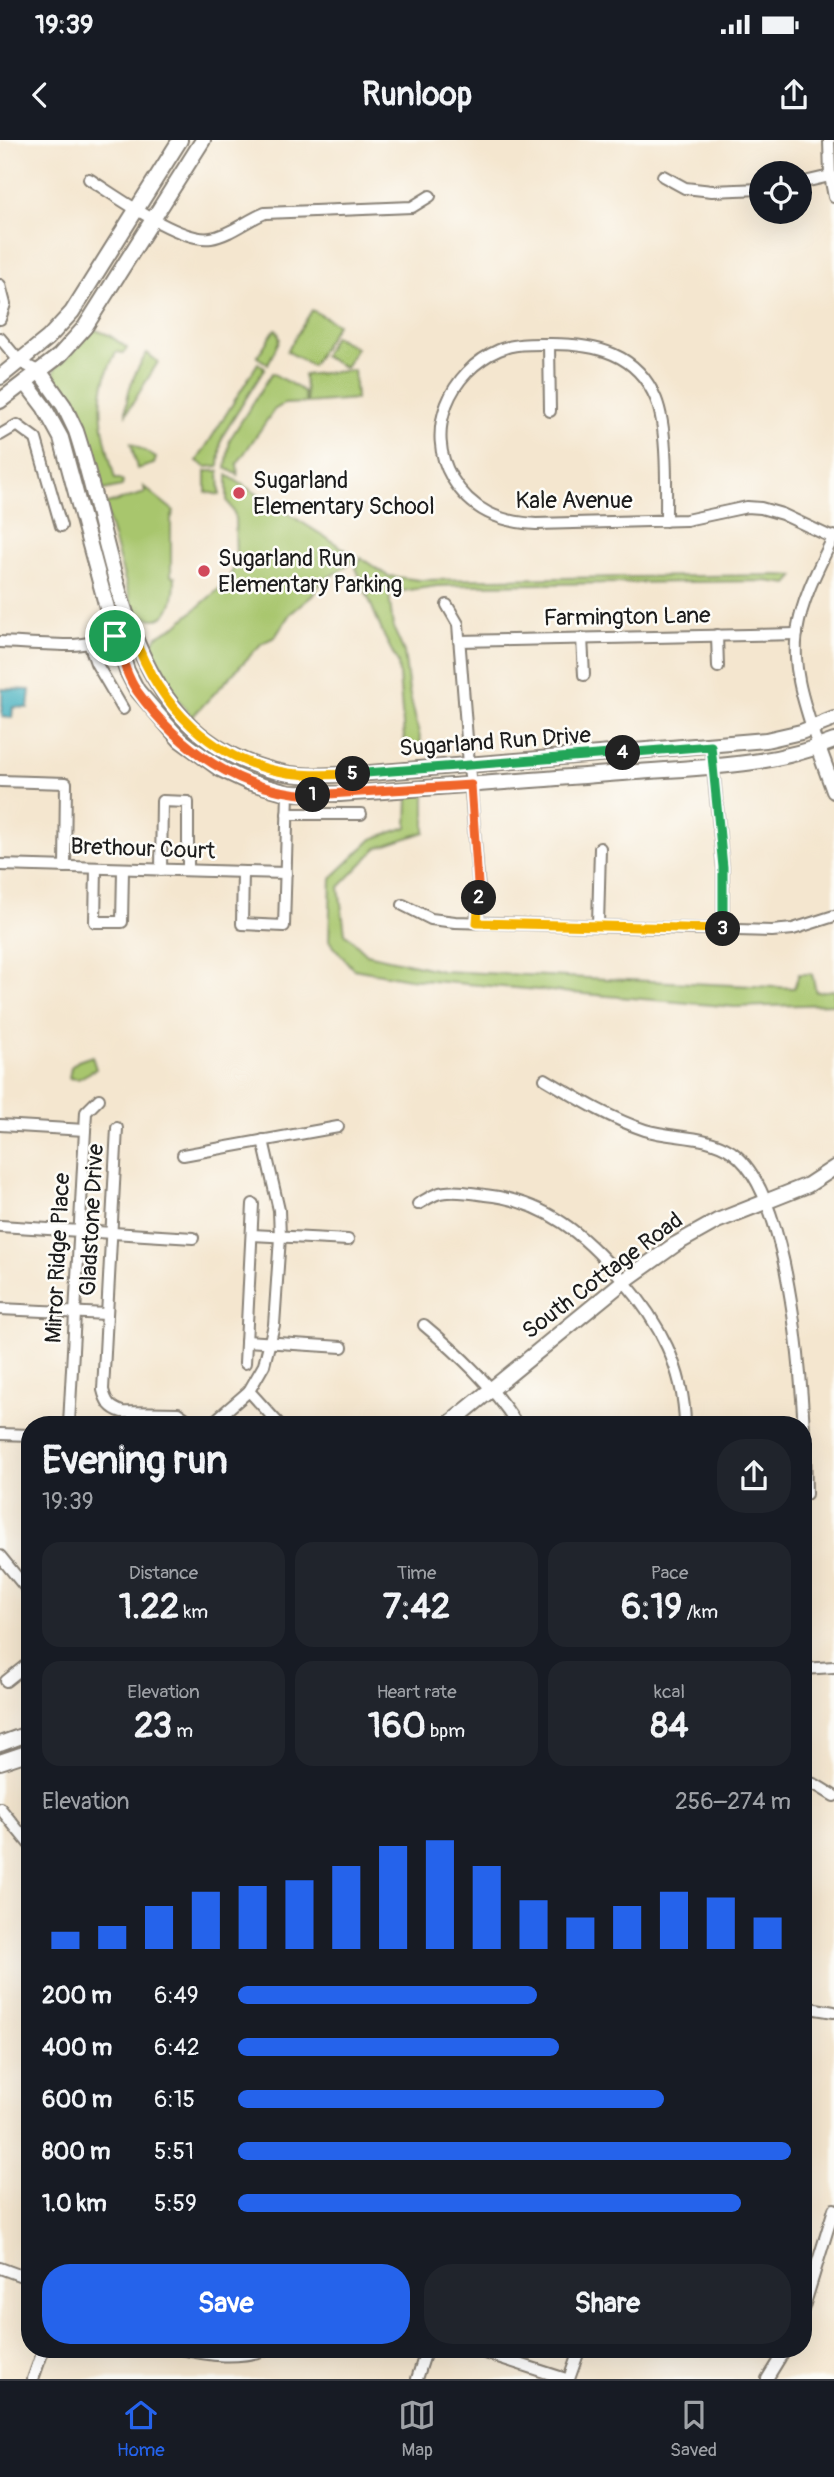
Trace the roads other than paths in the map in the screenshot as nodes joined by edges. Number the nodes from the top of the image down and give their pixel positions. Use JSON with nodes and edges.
{"nodes":[{"id":1,"x":180,"y":140,"type":"edge"},
{"id":2,"x":203,"y":140,"type":"edge"},
{"id":3,"x":829,"y":140,"type":"edge"},
{"id":4,"x":663,"y":176,"type":"dead end"},
{"id":5,"x":830,"y":176,"type":"junction"},
{"id":6,"x":89,"y":179,"type":"dead end"},
{"id":7,"x":812,"y":180,"type":"edge"},
{"id":8,"x":749,"y":189,"type":"edge"},
{"id":9,"x":430,"y":196,"type":"dead end"},
{"id":10,"x":834,"y":197,"type":"edge"},
{"id":11,"x":138,"y":209,"type":"junction"},
{"id":12,"x":154,"y":218,"type":"junction"},
{"id":13,"x":0,"y":285,"type":"edge"},
{"id":14,"x":0,"y":319,"type":"edge"},
{"id":15,"x":0,"y":338,"type":"edge"},
{"id":16,"x":549,"y":344,"type":"junction"},
{"id":17,"x":20,"y":362,"type":"junction"},
{"id":18,"x":40,"y":372,"type":"junction"},
{"id":19,"x":0,"y":377,"type":"edge"},
{"id":20,"x":25,"y":382,"type":"junction"},
{"id":21,"x":0,"y":401,"type":"edge"},
{"id":22,"x":550,"y":411,"type":"dead end"},
{"id":23,"x":0,"y":435,"type":"edge"},
{"id":24,"x":666,"y":521,"type":"junction"},
{"id":25,"x":61,"y":526,"type":"dead end"},
{"id":26,"x":834,"y":537,"type":"edge"},
{"id":27,"x":447,"y":605,"type":"dead end"},
{"id":28,"x":797,"y":634,"type":"junction"},
{"id":29,"x":718,"y":635,"type":"junction"},
{"id":30,"x":115,"y":636,"type":"junction"},
{"id":31,"x":134,"y":636,"type":"junction"},
{"id":32,"x":582,"y":638,"type":"junction"},
{"id":33,"x":459,"y":640,"type":"junction"},
{"id":34,"x":0,"y":642,"type":"edge"},
{"id":35,"x":89,"y":643,"type":"junction"},
{"id":36,"x":718,"y":667,"type":"dead end"},
{"id":37,"x":584,"y":675,"type":"dead end"},
{"id":38,"x":123,"y":709,"type":"dead end"},
{"id":39,"x":834,"y":719,"type":"edge"},
{"id":40,"x":812,"y":728,"type":"junction"},
{"id":41,"x":834,"y":741,"type":"edge"},
{"id":42,"x":711,"y":746,"type":"junction"},
{"id":43,"x":818,"y":747,"type":"junction"},
{"id":44,"x":469,"y":766,"type":"junction"},
{"id":45,"x":713,"y":768,"type":"junction"},
{"id":46,"x":0,"y":781,"type":"edge"},
{"id":47,"x":471,"y":785,"type":"junction"},
{"id":48,"x":834,"y":790,"type":"edge"},
{"id":49,"x":288,"y":793,"type":"junction"},
{"id":50,"x":288,"y":814,"type":"junction"},
{"id":51,"x":361,"y":814,"type":"dead end"},
{"id":52,"x":600,"y":848,"type":"dead end"},
{"id":53,"x":0,"y":865,"type":"edge"},
{"id":54,"x":65,"y":867,"type":"junction"},
{"id":55,"x":96,"y":868,"type":"junction"},
{"id":56,"x":123,"y":870,"type":"junction"},
{"id":57,"x":161,"y":870,"type":"junction"},
{"id":58,"x":188,"y":870,"type":"junction"},
{"id":59,"x":243,"y":872,"type":"junction"},
{"id":60,"x":286,"y":873,"type":"junction"},
{"id":61,"x":403,"y":905,"type":"dead end"},
{"id":62,"x":834,"y":916,"type":"edge"},
{"id":63,"x":477,"y":923,"type":"junction"},
{"id":64,"x":598,"y":925,"type":"junction"},
{"id":65,"x":723,"y":930,"type":"junction"},
{"id":66,"x":545,"y":1079,"type":"dead end"},
{"id":67,"x":99,"y":1099,"type":"dead end"},
{"id":68,"x":0,"y":1125,"type":"edge"},
{"id":69,"x":338,"y":1127,"type":"dead end"},
{"id":70,"x":117,"y":1128,"type":"dead end"},
{"id":71,"x":85,"y":1130,"type":"junction"},
{"id":72,"x":263,"y":1140,"type":"junction"},
{"id":73,"x":183,"y":1155,"type":"dead end"},
{"id":74,"x":834,"y":1168,"type":"edge"},
{"id":75,"x":768,"y":1202,"type":"junction"},
{"id":76,"x":253,"y":1204,"type":"dead end"},
{"id":77,"x":418,"y":1204,"type":"dead end"},
{"id":78,"x":0,"y":1226,"type":"edge"},
{"id":79,"x":79,"y":1232,"type":"junction"},
{"id":80,"x":112,"y":1234,"type":"junction"},
{"id":81,"x":252,"y":1235,"type":"junction"},
{"id":82,"x":281,"y":1237,"type":"junction"},
{"id":83,"x":193,"y":1238,"type":"dead end"},
{"id":84,"x":348,"y":1240,"type":"dead end"},
{"id":85,"x":624,"y":1281,"type":"junction"},
{"id":86,"x":0,"y":1309,"type":"edge"},
{"id":87,"x":75,"y":1313,"type":"junction"},
{"id":88,"x":107,"y":1314,"type":"junction"},
{"id":89,"x":424,"y":1325,"type":"dead end"},
{"id":90,"x":246,"y":1341,"type":"junction"},
{"id":91,"x":271,"y":1343,"type":"junction"},
{"id":92,"x":342,"y":1347,"type":"dead end"},
{"id":93,"x":245,"y":1363,"type":"dead end"},
{"id":94,"x":492,"y":1389,"type":"junction"},
{"id":95,"x":249,"y":1391,"type":"junction"},
{"id":96,"x":69,"y":1416,"type":"edge"},
{"id":97,"x":182,"y":1416,"type":"edge"},
{"id":98,"x":220,"y":1416,"type":"edge"},
{"id":99,"x":272,"y":1416,"type":"edge"},
{"id":100,"x":459,"y":1416,"type":"edge"},
{"id":101,"x":511,"y":1416,"type":"edge"},
{"id":102,"x":684,"y":1416,"type":"edge"},
{"id":103,"x":803,"y":1416,"type":"edge"},
{"id":104,"x":0,"y":1434,"type":"edge"},
{"id":105,"x":21,"y":1435,"type":"edge"},
{"id":106,"x":0,"y":1556,"type":"edge"},
{"id":107,"x":21,"y":1581,"type":"edge"},
{"id":108,"x":834,"y":1667,"type":"edge"},
{"id":109,"x":812,"y":1668,"type":"edge"},
{"id":110,"x":21,"y":1669,"type":"edge"},
{"id":111,"x":6,"y":1681,"type":"dead end"},
{"id":112,"x":21,"y":1736,"type":"edge"},
{"id":113,"x":0,"y":1744,"type":"edge"},
{"id":114,"x":21,"y":1755,"type":"edge"},
{"id":115,"x":0,"y":1762,"type":"edge"},
{"id":116,"x":812,"y":1785,"type":"edge"},
{"id":117,"x":834,"y":1796,"type":"edge"},
{"id":118,"x":0,"y":1808,"type":"edge"},
{"id":119,"x":21,"y":1835,"type":"edge"},
{"id":120,"x":812,"y":2008,"type":"edge"},
{"id":121,"x":834,"y":2012,"type":"edge"},
{"id":122,"x":834,"y":2209,"type":"edge"},
{"id":123,"x":0,"y":2267,"type":"edge"},
{"id":124,"x":21,"y":2275,"type":"edge"},
{"id":125,"x":812,"y":2281,"type":"edge"},
{"id":126,"x":40,"y":2358,"type":"edge"},
{"id":127,"x":424,"y":2358,"type":"edge"},
{"id":128,"x":502,"y":2358,"type":"edge"},
{"id":129,"x":576,"y":2358,"type":"edge"},
{"id":130,"x":780,"y":2358,"type":"edge"},
{"id":131,"x":33,"y":2379,"type":"edge"},
{"id":132,"x":417,"y":2379,"type":"edge"},
{"id":133,"x":568,"y":2379,"type":"edge"},
{"id":134,"x":767,"y":2379,"type":"edge"}],
"edges":[{"from":1,"to":11,"type":"street"},
{"from":2,"to":12,"type":"street"},
{"from":3,"to":5,"type":"street"},
{"from":4,"to":8,"type":"street"},
{"from":5,"to":7,"type":"street"},
{"from":5,"to":10,"type":"street"},
{"from":6,"to":11,"type":"street"},
{"from":9,"to":12,"type":"street"},
{"from":11,"to":12,"type":"street"},
{"from":11,"to":17,"type":"street"},
{"from":12,"to":18,"type":"street"},
{"from":13,"to":14,"type":"street"},
{"from":15,"to":17,"type":"street"},
{"from":16,"to":22,"type":"street"},
{"from":16,"to":24,"type":"street","name":"Kale Avenue"},
{"from":16,"to":24,"type":"street","name":"Kale Avenue"},
{"from":17,"to":18,"type":"street"},
{"from":17,"to":19,"type":"street"},
{"from":17,"to":20,"type":"street"},
{"from":18,"to":20,"type":"street"},
{"from":18,"to":31,"type":"street","name":"Sugarland Run Drive"},
{"from":20,"to":21,"type":"street"},
{"from":20,"to":30,"type":"street","name":"Sugarland Run Drive"},
{"from":23,"to":25,"type":"street"},
{"from":24,"to":26,"type":"street","name":"Kale Avenue"},
{"from":26,"to":28,"type":"street"},
{"from":27,"to":33,"type":"street"},
{"from":28,"to":29,"type":"street","name":"Farmington Lane"},
{"from":28,"to":40,"type":"street"},
{"from":29,"to":32,"type":"street","name":"Farmington Lane"},
{"from":29,"to":36,"type":"street"},
{"from":30,"to":31,"type":"street"},
{"from":30,"to":35,"type":"street"},
{"from":30,"to":49,"type":"street","name":"Sugarland Run Drive"},
{"from":31,"to":44,"type":"street","name":"Sugarland Run Drive"},
{"from":32,"to":33,"type":"street","name":"Farmington Lane"},
{"from":32,"to":37,"type":"street"},
{"from":33,"to":44,"type":"street"},
{"from":34,"to":35,"type":"street"},
{"from":35,"to":38,"type":"street"},
{"from":39,"to":40,"type":"street","name":"Sugarland Run Drive"},
{"from":40,"to":42,"type":"street","name":"Sugarland Run Drive"},
{"from":40,"to":43,"type":"street"},
{"from":41,"to":43,"type":"street","name":"Sugarland Run Drive"},
{"from":42,"to":44,"type":"street","name":"Sugarland Run Drive"},
{"from":42,"to":45,"type":"street"},
{"from":43,"to":45,"type":"street","name":"Sugarland Run Drive"},
{"from":43,"to":48,"type":"street"},
{"from":44,"to":47,"type":"street"},
{"from":45,"to":47,"type":"street","name":"Sugarland Run Drive"},
{"from":45,"to":65,"type":"street"},
{"from":46,"to":54,"type":"street"},
{"from":47,"to":49,"type":"street","name":"Sugarland Run Drive"},
{"from":47,"to":63,"type":"street"},
{"from":49,"to":50,"type":"street"},
{"from":50,"to":51,"type":"street"},
{"from":50,"to":60,"type":"street"},
{"from":52,"to":64,"type":"street"},
{"from":53,"to":54,"type":"street","name":"Brethour Court"},
{"from":54,"to":55,"type":"street","name":"Brethour Court"},
{"from":55,"to":56,"type":"street","name":"Brethour Court"},
{"from":55,"to":56,"type":"street"},
{"from":56,"to":57,"type":"street","name":"Brethour Court"},
{"from":57,"to":58,"type":"street","name":"Brethour Court"},
{"from":57,"to":58,"type":"street"},
{"from":58,"to":59,"type":"street","name":"Brethour Court"},
{"from":59,"to":60,"type":"street","name":"Brethour Court"},
{"from":59,"to":60,"type":"street"},
{"from":61,"to":63,"type":"street"},
{"from":62,"to":65,"type":"street"},
{"from":63,"to":64,"type":"street"},
{"from":64,"to":65,"type":"street"},
{"from":66,"to":75,"type":"street"},
{"from":67,"to":71,"type":"street","name":"Mirror Ridge Place"},
{"from":68,"to":71,"type":"street"},
{"from":69,"to":72,"type":"street"},
{"from":70,"to":80,"type":"street","name":"Gladstone Drive"},
{"from":71,"to":79,"type":"street","name":"Mirror Ridge Place"},
{"from":72,"to":73,"type":"street"},
{"from":72,"to":82,"type":"street"},
{"from":74,"to":75,"type":"street","name":"South Cottage Road"},
{"from":75,"to":85,"type":"street","name":"South Cottage Road"},
{"from":75,"to":103,"type":"street"},
{"from":76,"to":81,"type":"street"},
{"from":77,"to":85,"type":"street"},
{"from":78,"to":79,"type":"street"},
{"from":79,"to":80,"type":"street"},
{"from":79,"to":87,"type":"street","name":"Mirror Ridge Place"},
{"from":80,"to":83,"type":"street"},
{"from":80,"to":88,"type":"street","name":"Gladstone Drive"},
{"from":81,"to":82,"type":"street"},
{"from":81,"to":90,"type":"street"},
{"from":82,"to":84,"type":"street"},
{"from":82,"to":91,"type":"street"},
{"from":85,"to":94,"type":"street","name":"South Cottage Road"},
{"from":85,"to":102,"type":"street"},
{"from":86,"to":87,"type":"street","name":"Gladstone Drive"},
{"from":87,"to":88,"type":"street","name":"Gladstone Drive"},
{"from":87,"to":96,"type":"street","name":"Mirror Ridge Place"},
{"from":88,"to":97,"type":"street","name":"Gladstone Drive"},
{"from":89,"to":94,"type":"street"},
{"from":90,"to":91,"type":"street"},
{"from":90,"to":93,"type":"street"},
{"from":91,"to":92,"type":"street"},
{"from":91,"to":95,"type":"street"},
{"from":94,"to":100,"type":"street","name":"South Cottage Road"},
{"from":94,"to":101,"type":"street"},
{"from":95,"to":98,"type":"street"},
{"from":95,"to":99,"type":"street"},
{"from":104,"to":105,"type":"street"},
{"from":106,"to":107,"type":"street"},
{"from":108,"to":109,"type":"street"},
{"from":110,"to":111,"type":"street"},
{"from":112,"to":113,"type":"street"},
{"from":114,"to":115,"type":"street"},
{"from":116,"to":117,"type":"street"},
{"from":118,"to":119,"type":"street"},
{"from":120,"to":121,"type":"street"},
{"from":122,"to":125,"type":"street"},
{"from":123,"to":124,"type":"street"},
{"from":126,"to":131,"type":"street"},
{"from":127,"to":132,"type":"street"},
{"from":128,"to":133,"type":"street"},
{"from":129,"to":133,"type":"street"},
{"from":130,"to":134,"type":"street"}]}
